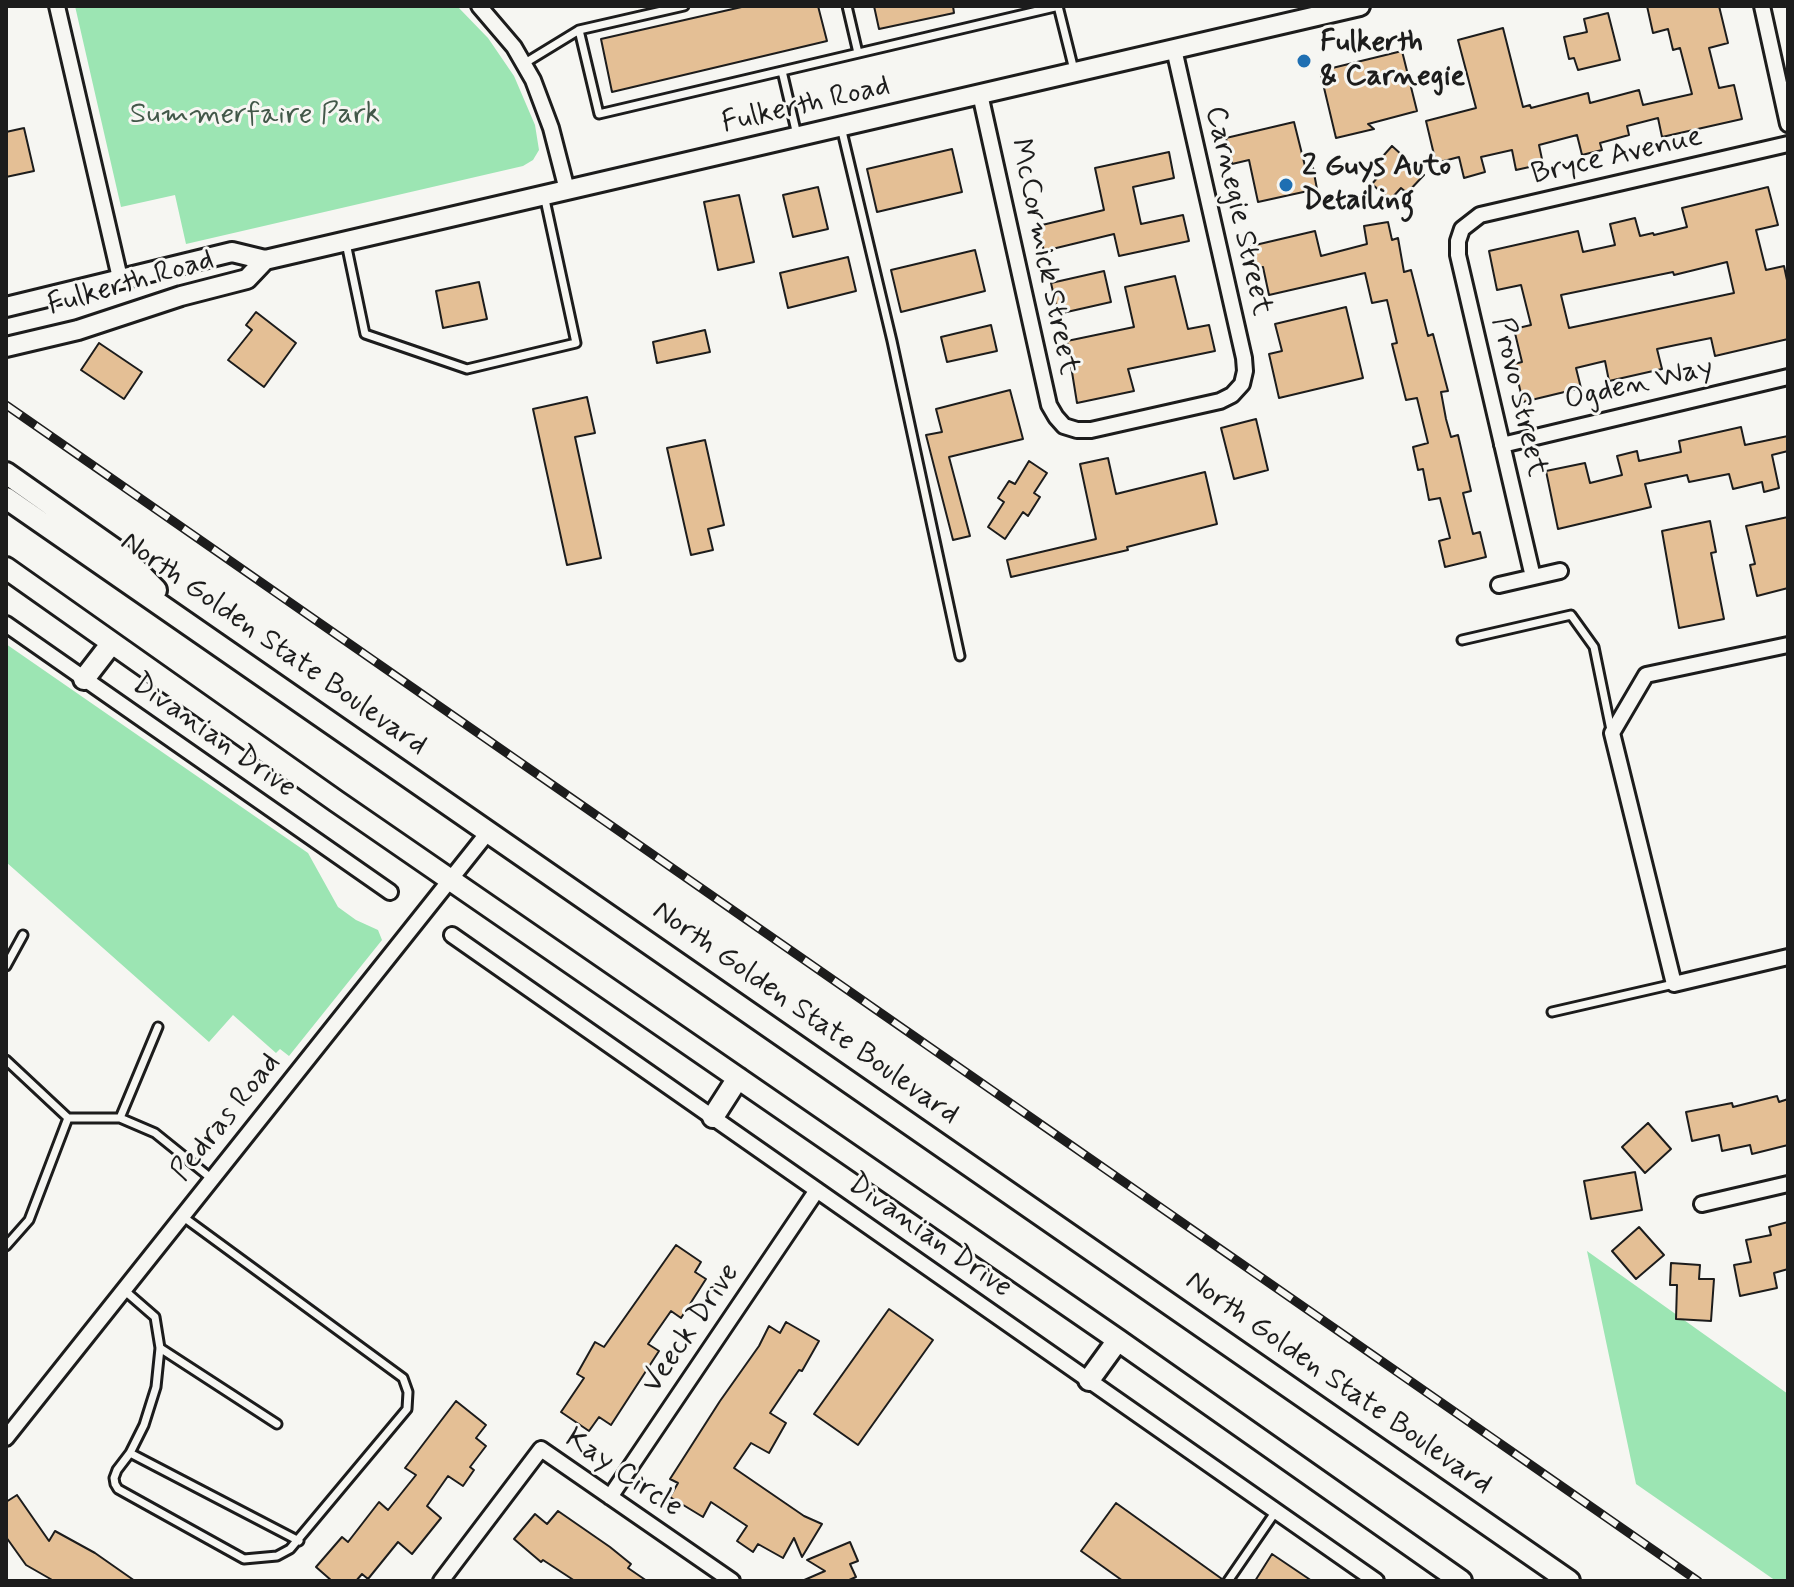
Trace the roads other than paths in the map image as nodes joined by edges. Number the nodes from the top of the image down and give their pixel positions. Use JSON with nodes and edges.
{"nodes":[{"id":1,"x":57,"y":6,"type":"edge"},
{"id":2,"x":479,"y":6,"type":"edge"},
{"id":3,"x":684,"y":6,"type":"edge"},
{"id":4,"x":847,"y":6,"type":"edge"},
{"id":5,"x":1059,"y":6,"type":"edge"},
{"id":6,"x":1360,"y":6,"type":"edge"},
{"id":7,"x":1762,"y":6,"type":"edge"},
{"id":8,"x":1299,"y":13,"type":"edge"},
{"id":9,"x":579,"y":30,"type":"junction"},
{"id":10,"x":1174,"y":49,"type":"junction"},
{"id":11,"x":858,"y":53,"type":"junction"},
{"id":12,"x":525,"y":63,"type":"junction"},
{"id":13,"x":782,"y":71,"type":"junction"},
{"id":14,"x":1074,"y":72,"type":"junction"},
{"id":15,"x":980,"y":94,"type":"junction"},
{"id":16,"x":1788,"y":124,"type":"edge"},
{"id":17,"x":841,"y":127,"type":"junction"},
{"id":18,"x":797,"y":137,"type":"junction"},
{"id":19,"x":1788,"y":144,"type":"edge"},
{"id":20,"x":567,"y":190,"type":"junction"},
{"id":21,"x":544,"y":195,"type":"junction"},
{"id":22,"x":1462,"y":229,"type":"joint"},
{"id":23,"x":346,"y":241,"type":"junction"},
{"id":24,"x":265,"y":260,"type":"junction"},
{"id":25,"x":120,"y":278,"type":"junction"},
{"id":26,"x":6,"y":307,"type":"edge"},
{"id":27,"x":6,"y":347,"type":"edge"},
{"id":28,"x":1788,"y":377,"type":"edge"},
{"id":29,"x":1064,"y":426,"type":"joint"},
{"id":30,"x":1502,"y":445,"type":"junction"},
{"id":31,"x":6,"y":473,"type":"edge"},
{"id":32,"x":6,"y":498,"type":"edge"},
{"id":33,"x":6,"y":568,"type":"edge"},
{"id":34,"x":1560,"y":571,"type":"dead end"},
{"id":35,"x":1533,"y":577,"type":"junction"},
{"id":36,"x":1499,"y":585,"type":"dead end"},
{"id":37,"x":186,"y":622,"type":"junction"},
{"id":38,"x":6,"y":624,"type":"edge"},
{"id":39,"x":1462,"y":640,"type":"dead end"},
{"id":40,"x":111,"y":644,"type":"junction"},
{"id":41,"x":1788,"y":645,"type":"edge"},
{"id":42,"x":960,"y":656,"type":"dead end"},
{"id":43,"x":84,"y":679,"type":"junction"},
{"id":44,"x":1612,"y":733,"type":"junction"},
{"id":45,"x":489,"y":831,"type":"junction"},
{"id":46,"x":450,"y":880,"type":"junction"},
{"id":47,"x":390,"y":892,"type":"dead end"},
{"id":48,"x":23,"y":935,"type":"dead end"},
{"id":49,"x":452,"y":935,"type":"dead end"},
{"id":50,"x":1788,"y":957,"type":"edge"},
{"id":51,"x":6,"y":966,"type":"edge"},
{"id":52,"x":1674,"y":984,"type":"junction"},
{"id":53,"x":1552,"y":1012,"type":"dead end"},
{"id":54,"x":158,"y":1027,"type":"dead end"},
{"id":55,"x":6,"y":1060,"type":"edge"},
{"id":56,"x":738,"y":1078,"type":"junction"},
{"id":57,"x":713,"y":1117,"type":"junction"},
{"id":58,"x":68,"y":1118,"type":"junction"},
{"id":59,"x":120,"y":1118,"type":"junction"},
{"id":60,"x":212,"y":1179,"type":"junction"},
{"id":61,"x":1788,"y":1184,"type":"edge"},
{"id":62,"x":817,"y":1190,"type":"junction"},
{"id":63,"x":1702,"y":1204,"type":"dead end"},
{"id":64,"x":182,"y":1216,"type":"junction"},
{"id":65,"x":6,"y":1246,"type":"edge"},
{"id":66,"x":124,"y":1290,"type":"junction"},
{"id":67,"x":1118,"y":1340,"type":"junction"},
{"id":68,"x":160,"y":1348,"type":"junction"},
{"id":69,"x":1089,"y":1380,"type":"junction"},
{"id":70,"x":277,"y":1424,"type":"dead end"},
{"id":71,"x":6,"y":1438,"type":"edge"},
{"id":72,"x":130,"y":1453,"type":"junction"},
{"id":73,"x":610,"y":1497,"type":"junction"},
{"id":74,"x":1276,"y":1511,"type":"junction"},
{"id":75,"x":299,"y":1541,"type":"junction"},
{"id":76,"x":441,"y":1581,"type":"edge"},
{"id":77,"x":732,"y":1581,"type":"edge"},
{"id":78,"x":1228,"y":1581,"type":"edge"},
{"id":79,"x":1376,"y":1581,"type":"edge"},
{"id":80,"x":1461,"y":1581,"type":"edge"},
{"id":81,"x":1569,"y":1581,"type":"edge"}],
"edges":[{"from":1,"to":25,"type":"street"},
{"from":2,"to":12,"type":"street"},
{"from":3,"to":9,"type":"lane"},
{"from":4,"to":11,"type":"lane"},
{"from":5,"to":11,"type":"lane"},
{"from":5,"to":14,"type":"lane"},
{"from":6,"to":8,"type":"street","name":"Fulkerth Road"},
{"from":7,"to":16,"type":"street"},
{"from":8,"to":10,"type":"street","name":"Fulkerth Road"},
{"from":9,"to":12,"type":"lane"},
{"from":9,"to":13,"type":"lane"},
{"from":10,"to":14,"type":"street","name":"Fulkerth Road"},
{"from":10,"to":29,"type":"street","name":"Carnegie Street"},
{"from":11,"to":13,"type":"lane"},
{"from":12,"to":20,"type":"street"},
{"from":13,"to":18,"type":"lane"},
{"from":14,"to":15,"type":"street","name":"Fulkerth Road"},
{"from":15,"to":17,"type":"street","name":"Fulkerth Road"},
{"from":15,"to":29,"type":"street","name":"McCormick Street"},
{"from":17,"to":18,"type":"street","name":"Fulkerth Road"},
{"from":17,"to":42,"type":"lane"},
{"from":18,"to":20,"type":"street","name":"Fulkerth Road"},
{"from":19,"to":22,"type":"street","name":"Bryce Avenue"},
{"from":20,"to":21,"type":"street","name":"Fulkerth Road"},
{"from":21,"to":23,"type":"street","name":"Fulkerth Road"},
{"from":21,"to":23,"type":"lane"},
{"from":22,"to":30,"type":"street","name":"Provo Street"},
{"from":23,"to":24,"type":"street","name":"Fulkerth Road"},
{"from":24,"to":25,"type":"street","name":"Fulkerth Road"},
{"from":24,"to":27,"type":"street","name":"Fulkerth Road"},
{"from":25,"to":26,"type":"street","name":"Fulkerth Road"},
{"from":28,"to":30,"type":"street","name":"Ogden Way"},
{"from":30,"to":35,"type":"street","name":"Provo Street"},
{"from":31,"to":37,"type":"main road"},
{"from":32,"to":37,"type":"main road","name":"North Golden State Boulevard"},
{"from":33,"to":40,"type":"main road"},
{"from":34,"to":35,"type":"street"},
{"from":35,"to":36,"type":"street"},
{"from":37,"to":45,"type":"main road","name":"North Golden State Boulevard"},
{"from":38,"to":43,"type":"street","name":"Divanian Drive"},
{"from":39,"to":44,"type":"lane"},
{"from":40,"to":43,"type":"main road"},
{"from":40,"to":46,"type":"main road"},
{"from":41,"to":44,"type":"street"},
{"from":43,"to":47,"type":"street","name":"Divanian Drive"},
{"from":44,"to":52,"type":"street"},
{"from":45,"to":46,"type":"street","name":"Pedras Road"},
{"from":45,"to":81,"type":"main road","name":"North Golden State Boulevard"},
{"from":46,"to":56,"type":"main road"},
{"from":46,"to":60,"type":"street","name":"Pedras Road"},
{"from":48,"to":51,"type":"lane"},
{"from":49,"to":57,"type":"street","name":"Divanian Drive"},
{"from":50,"to":52,"type":"street"},
{"from":52,"to":53,"type":"lane"},
{"from":54,"to":59,"type":"lane"},
{"from":55,"to":58,"type":"lane"},
{"from":56,"to":57,"type":"main road"},
{"from":56,"to":67,"type":"main road"},
{"from":57,"to":62,"type":"street","name":"Divanian Drive"},
{"from":58,"to":59,"type":"lane"},
{"from":58,"to":65,"type":"lane"},
{"from":59,"to":60,"type":"lane"},
{"from":60,"to":64,"type":"street","name":"Pedras Road"},
{"from":61,"to":63,"type":"street"},
{"from":62,"to":69,"type":"street","name":"Divanian Drive"},
{"from":62,"to":73,"type":"street","name":"Veeck Drive"},
{"from":64,"to":66,"type":"street","name":"Pedras Road"},
{"from":64,"to":75,"type":"lane"},
{"from":66,"to":68,"type":"lane"},
{"from":66,"to":71,"type":"street","name":"Pedras Road"},
{"from":67,"to":69,"type":"main road"},
{"from":67,"to":80,"type":"main road"},
{"from":68,"to":70,"type":"lane"},
{"from":68,"to":72,"type":"lane"},
{"from":69,"to":74,"type":"street","name":"Divanian Drive"},
{"from":72,"to":75,"type":"lane"},
{"from":72,"to":75,"type":"lane"},
{"from":73,"to":76,"type":"street","name":"Kay Circle"},
{"from":73,"to":77,"type":"street","name":"Kay Circle"},
{"from":74,"to":78,"type":"lane"},
{"from":74,"to":79,"type":"street","name":"Divanian Drive"}]}
